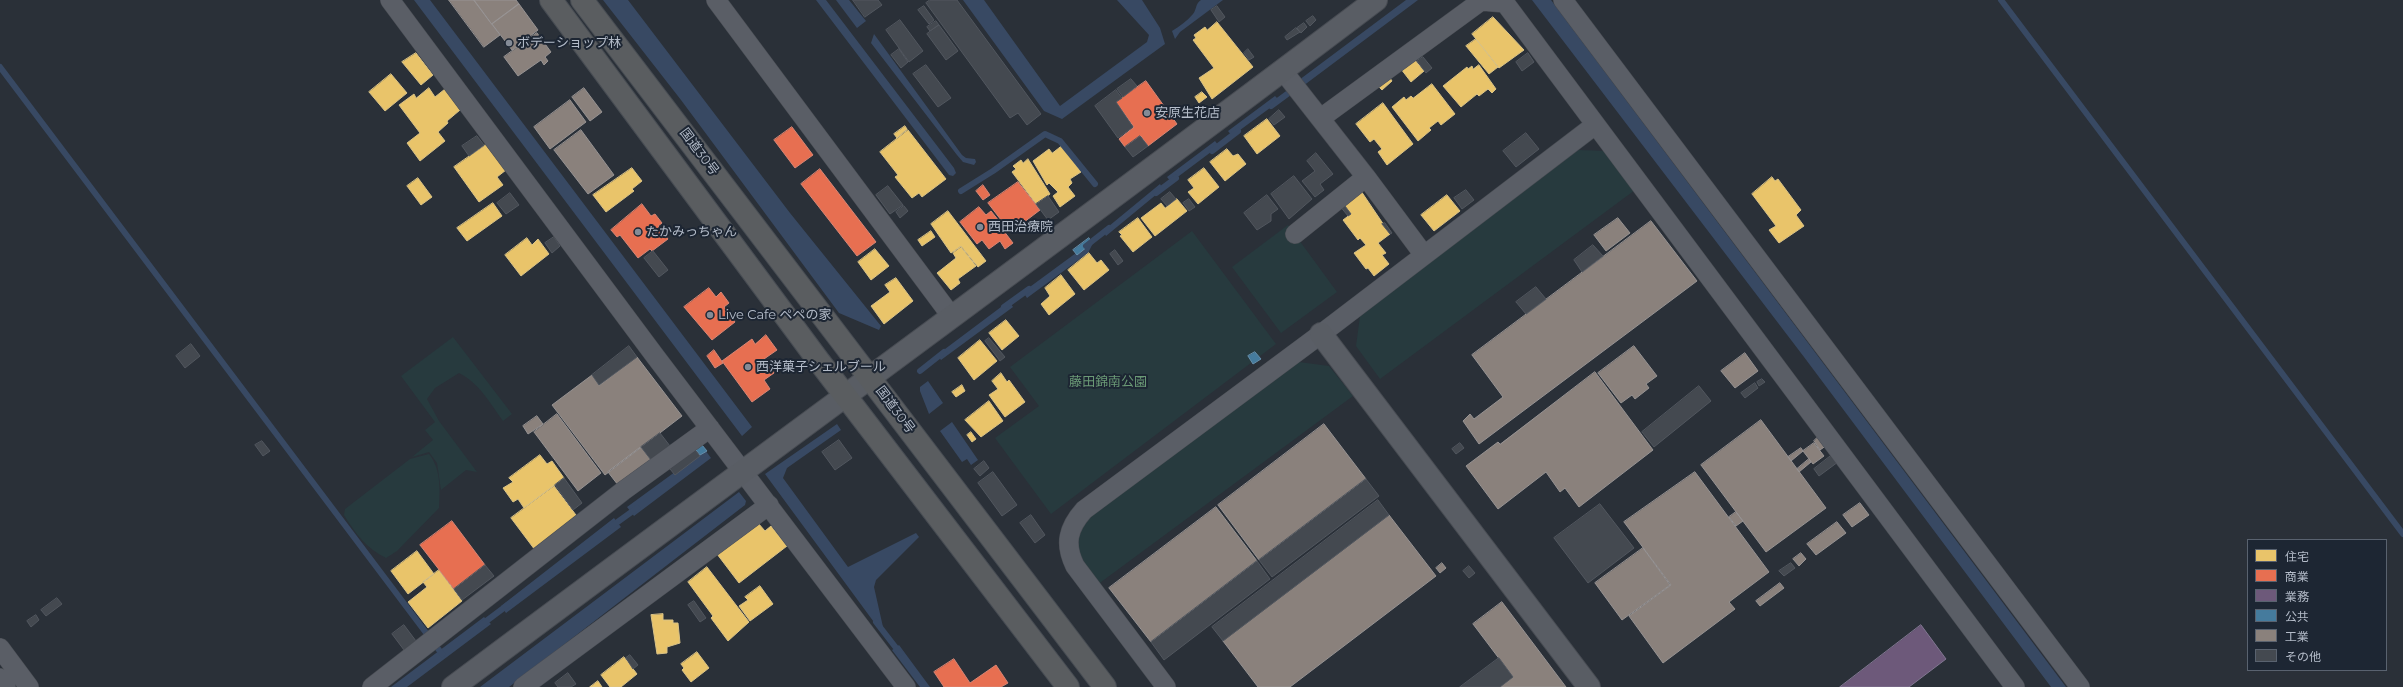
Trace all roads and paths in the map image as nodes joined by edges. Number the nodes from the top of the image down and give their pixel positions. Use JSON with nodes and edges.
{"nodes":[{"id":1,"x":390,"y":0,"type":"edge"},
{"id":2,"x":551,"y":0,"type":"edge"},
{"id":3,"x":582,"y":0,"type":"edge"},
{"id":4,"x":716,"y":0,"type":"edge"},
{"id":5,"x":1376,"y":0,"type":"edge"},
{"id":6,"x":1563,"y":0,"type":"edge"},
{"id":7,"x":1489,"y":1,"type":"edge"},
{"id":8,"x":1291,"y":81,"type":"junction"},
{"id":9,"x":1321,"y":118,"type":"junction"},
{"id":10,"x":1595,"y":125,"type":"junction"},
{"id":11,"x":1366,"y":177,"type":"junction"},
{"id":12,"x":1294,"y":234,"type":"dead end"},
{"id":13,"x":1424,"y":255,"type":"junction"},
{"id":14,"x":952,"y":318,"type":"junction"},
{"id":15,"x":1321,"y":334,"type":"junction"},
{"id":16,"x":871,"y":377,"type":"junction"},
{"id":17,"x":846,"y":396,"type":"junction"},
{"id":18,"x":710,"y":428,"type":"junction"},
{"id":19,"x":743,"y":471,"type":"junction"},
{"id":20,"x":768,"y":505,"type":"junction"},
{"id":21,"x":0,"y":648,"type":"edge"},
{"id":22,"x":0,"y":678,"type":"edge"},
{"id":23,"x":6,"y":687,"type":"edge"},
{"id":24,"x":29,"y":687,"type":"edge"},
{"id":25,"x":372,"y":687,"type":"edge"},
{"id":26,"x":454,"y":687,"type":"edge"},
{"id":27,"x":523,"y":687,"type":"edge"},
{"id":28,"x":906,"y":687,"type":"edge"},
{"id":29,"x":1068,"y":687,"type":"edge"},
{"id":30,"x":1105,"y":687,"type":"edge"},
{"id":31,"x":1166,"y":687,"type":"edge"},
{"id":32,"x":1589,"y":687,"type":"edge"},
{"id":33,"x":2015,"y":687,"type":"edge"},
{"id":34,"x":2080,"y":687,"type":"edge"}],
"edges":[{"from":1,"to":18,"type":"street"},
{"from":2,"to":17,"type":"highway"},
{"from":3,"to":16,"type":"highway","name":"国道30号"},
{"from":4,"to":14,"type":"street"},
{"from":5,"to":8,"type":"street"},
{"from":6,"to":34,"type":"street"},
{"from":7,"to":9,"type":"street"},
{"from":7,"to":10,"type":"street"},
{"from":8,"to":9,"type":"street"},
{"from":8,"to":14,"type":"street"},
{"from":9,"to":11,"type":"street"},
{"from":10,"to":13,"type":"street"},
{"from":10,"to":33,"type":"street"},
{"from":11,"to":12,"type":"street"},
{"from":11,"to":13,"type":"street"},
{"from":13,"to":15,"type":"street"},
{"from":14,"to":16,"type":"street"},
{"from":15,"to":31,"type":"street"},
{"from":15,"to":32,"type":"street"},
{"from":16,"to":17,"type":"street"},
{"from":16,"to":30,"type":"highway","name":"国道30号"},
{"from":17,"to":19,"type":"street"},
{"from":17,"to":29,"type":"highway"},
{"from":18,"to":19,"type":"street"},
{"from":18,"to":25,"type":"street"},
{"from":19,"to":20,"type":"street"},
{"from":19,"to":26,"type":"street"},
{"from":20,"to":27,"type":"street"},
{"from":20,"to":28,"type":"street"},
{"from":21,"to":24,"type":"street"},
{"from":22,"to":23,"type":"street"}]}
